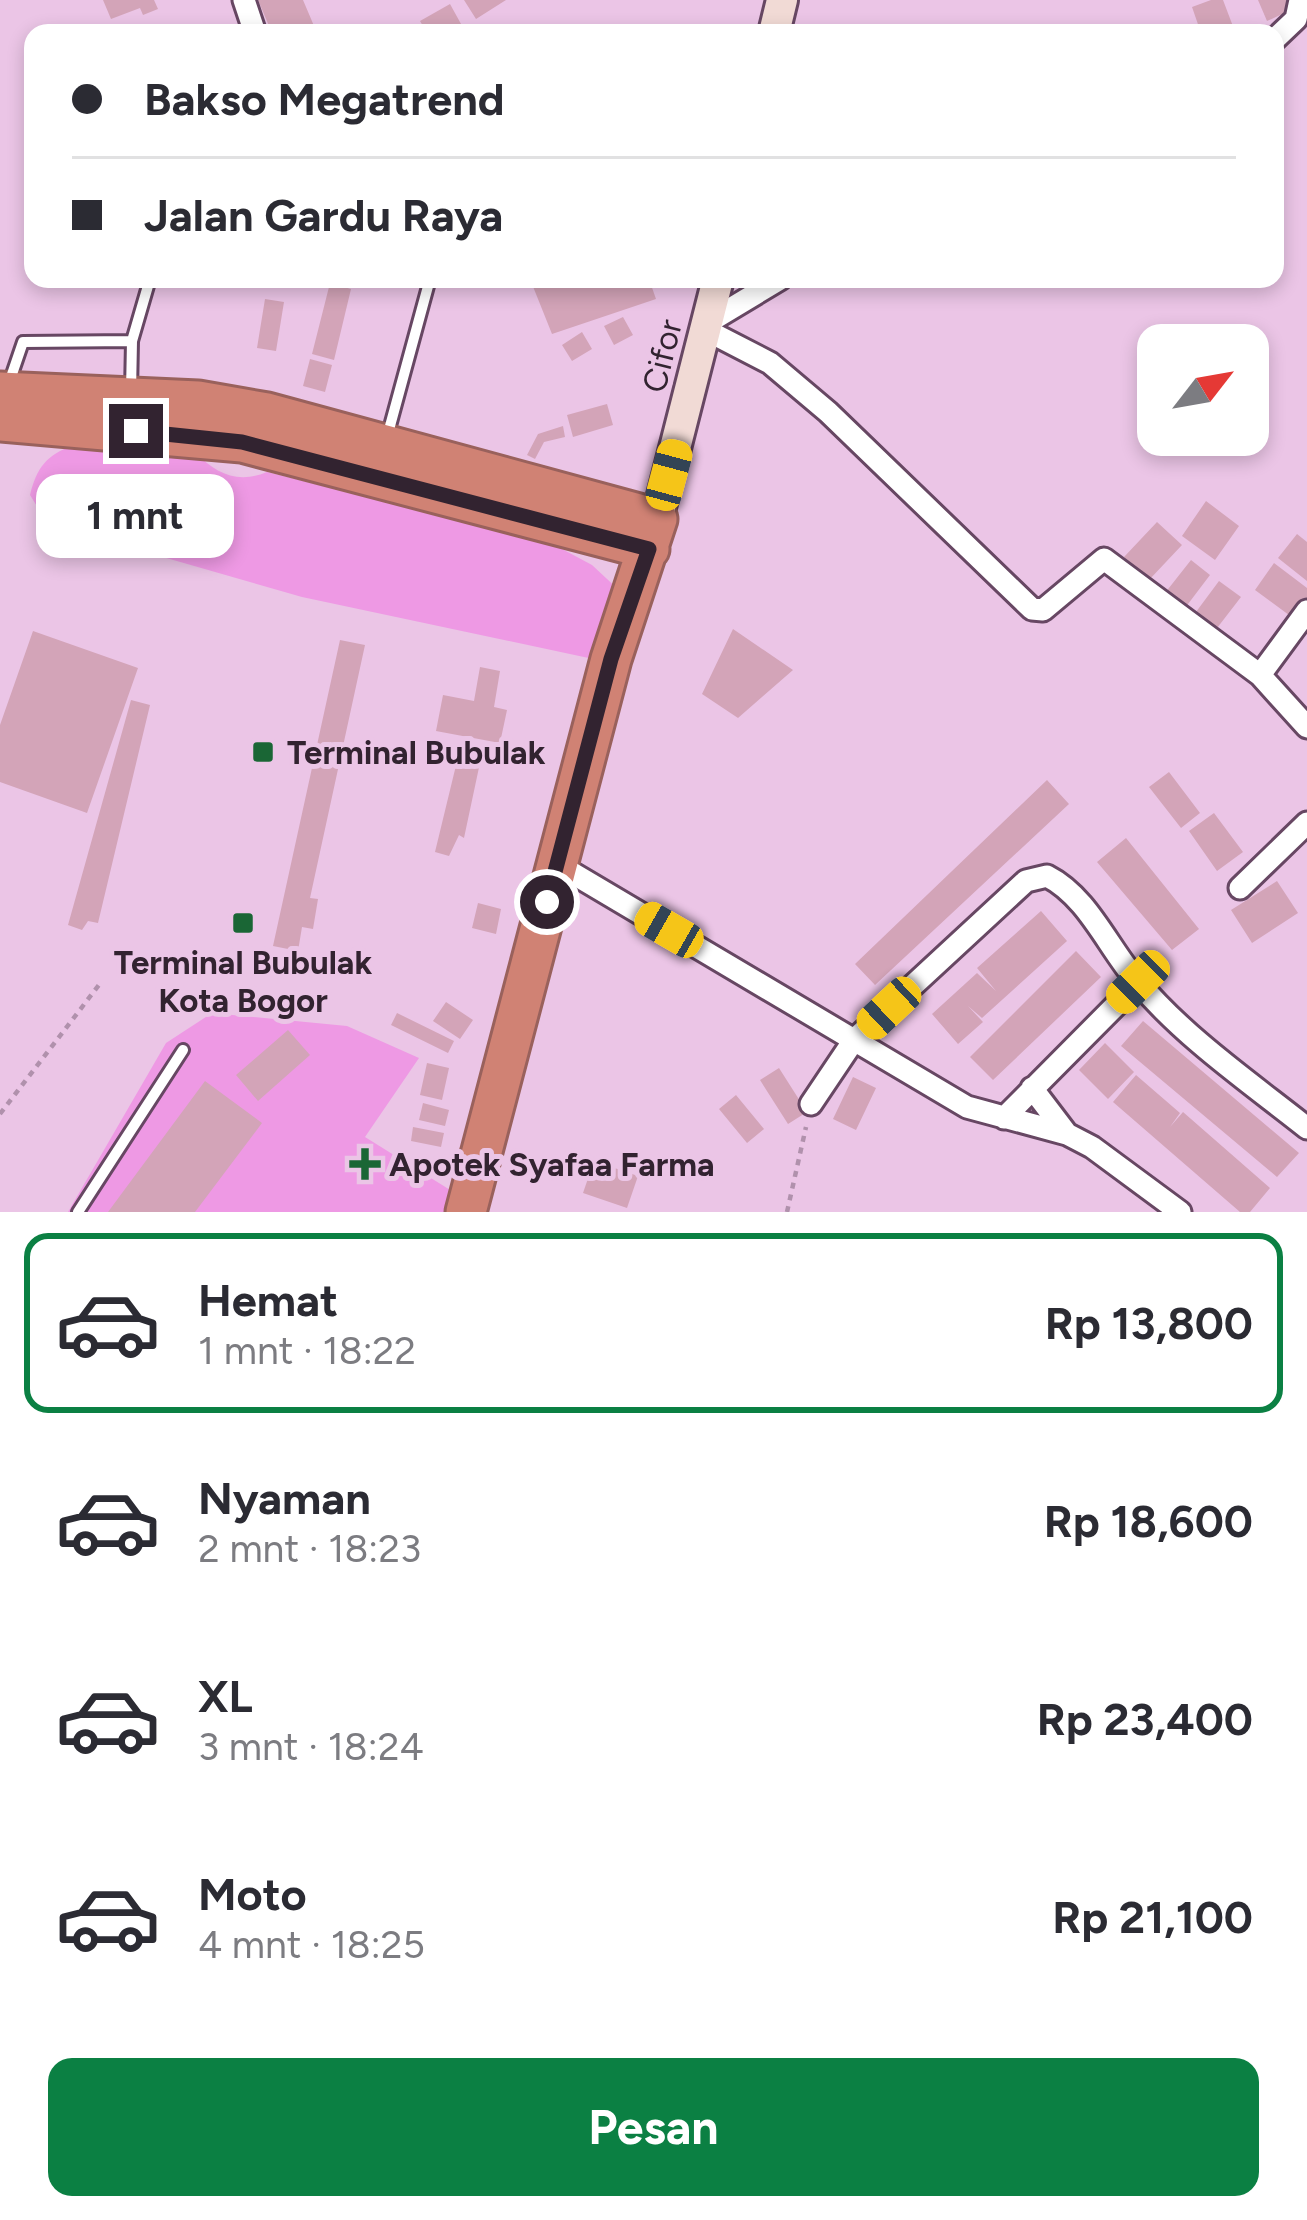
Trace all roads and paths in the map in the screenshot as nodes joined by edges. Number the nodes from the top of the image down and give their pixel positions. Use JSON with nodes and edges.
{"nodes":[{"id":1,"x":1300,"y":0,"type":"edge"},
{"id":2,"x":1284,"y":30,"type":"edge"},
{"id":3,"x":147,"y":288,"type":"edge"},
{"id":4,"x":428,"y":288,"type":"edge"},
{"id":5,"x":716,"y":288,"type":"edge"},
{"id":6,"x":766,"y":288,"type":"edge"},
{"id":7,"x":706,"y":326,"type":"junction"},
{"id":8,"x":132,"y":341,"type":"junction"},
{"id":9,"x":131,"y":398,"type":"junction"},
{"id":10,"x":3,"y":402,"type":"edge"},
{"id":11,"x":381,"y":461,"type":"junction"},
{"id":12,"x":653,"y":534,"type":"junction"},
{"id":13,"x":1307,"y":611,"type":"edge"},
{"id":14,"x":1260,"y":675,"type":"junction"},
{"id":15,"x":1307,"y":727,"type":"edge"},
{"id":16,"x":1307,"y":823,"type":"edge"},
{"id":17,"x":557,"y":864,"type":"junction"},
{"id":18,"x":1240,"y":888,"type":"dead end"},
{"id":19,"x":102,"y":981,"type":"dead end"},
{"id":20,"x":1138,"y":982,"type":"junction"},
{"id":21,"x":854,"y":1040,"type":"junction"},
{"id":22,"x":183,"y":1049,"type":"dead end"},
{"id":23,"x":1032,"y":1088,"type":"junction"},
{"id":24,"x":811,"y":1104,"type":"joint"},
{"id":25,"x":0,"y":1114,"type":"edge"},
{"id":26,"x":1004,"y":1118,"type":"junction"},
{"id":27,"x":1307,"y":1128,"type":"edge"},
{"id":28,"x":1067,"y":1134,"type":"junction"},
{"id":29,"x":78,"y":1212,"type":"edge"},
{"id":30,"x":466,"y":1212,"type":"edge"},
{"id":31,"x":787,"y":1212,"type":"edge"},
{"id":32,"x":1180,"y":1212,"type":"edge"}],
"edges":[{"from":1,"to":2,"type":"street"},
{"from":3,"to":8,"type":"lane"},
{"from":4,"to":11,"type":"lane"},
{"from":5,"to":7,"type":"street","name":"Cifor"},
{"from":6,"to":7,"type":"street"},
{"from":7,"to":12,"type":"street","name":"Cifor"},
{"from":7,"to":14,"type":"street"},
{"from":8,"to":9,"type":"lane"},
{"from":8,"to":10,"type":"lane"},
{"from":9,"to":10,"type":"highway"},
{"from":9,"to":11,"type":"highway"},
{"from":10,"to":11,"type":"highway"},
{"from":11,"to":12,"type":"highway"},
{"from":12,"to":17,"type":"highway"},
{"from":13,"to":14,"type":"street"},
{"from":14,"to":15,"type":"street"},
{"from":16,"to":18,"type":"street"},
{"from":17,"to":21,"type":"street"},
{"from":17,"to":30,"type":"highway"},
{"from":19,"to":25,"type":"path"},
{"from":20,"to":21,"type":"street"},
{"from":20,"to":23,"type":"street"},
{"from":20,"to":27,"type":"street"},
{"from":21,"to":24,"type":"street"},
{"from":21,"to":26,"type":"street"},
{"from":22,"to":29,"type":"lane"},
{"from":23,"to":26,"type":"street"},
{"from":23,"to":28,"type":"street"},
{"from":24,"to":31,"type":"path"},
{"from":26,"to":28,"type":"street"},
{"from":28,"to":32,"type":"street"}]}
